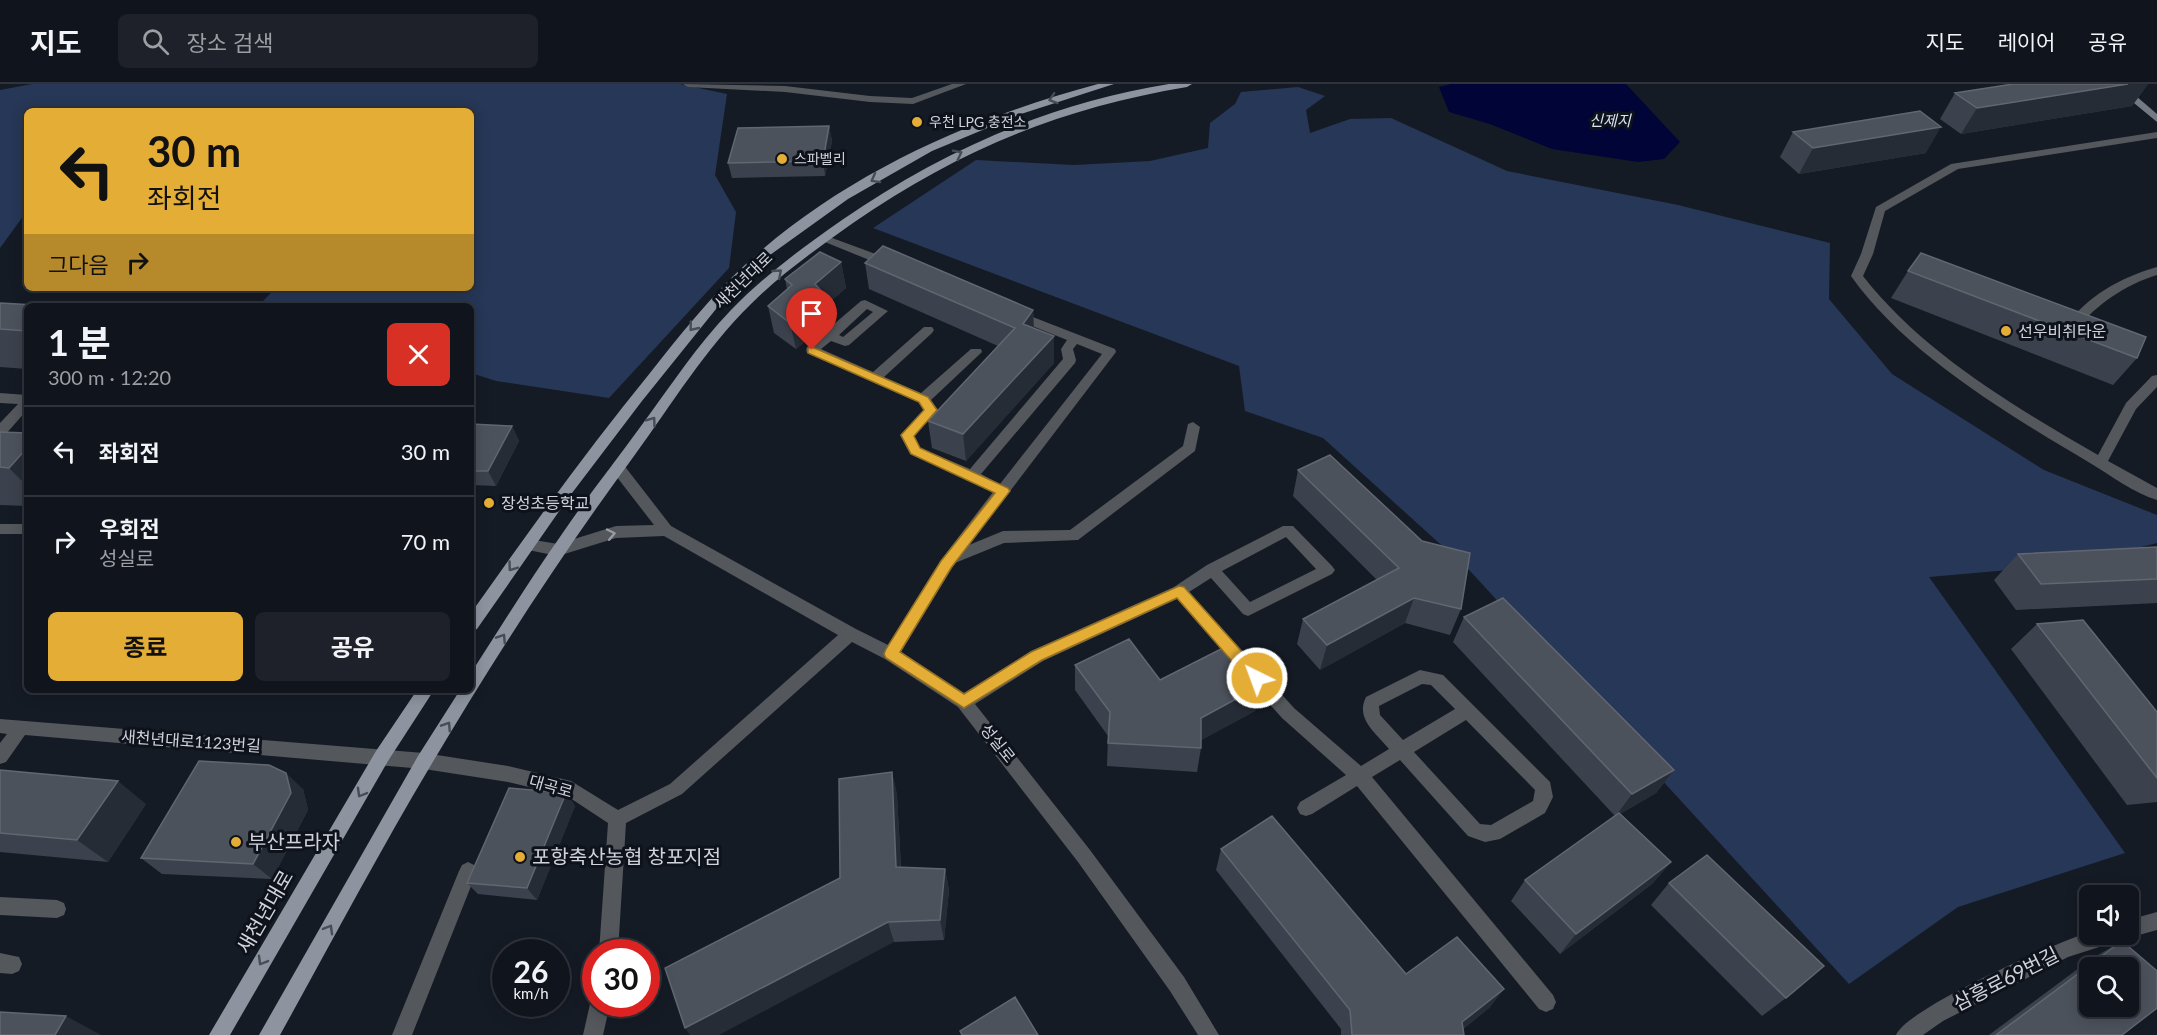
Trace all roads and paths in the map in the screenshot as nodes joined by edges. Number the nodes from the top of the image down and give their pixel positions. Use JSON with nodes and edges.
{"nodes":[{"id":1,"x":688,"y":84,"type":"edge"},
{"id":2,"x":961,"y":84,"type":"edge"},
{"id":3,"x":1109,"y":84,"type":"edge"},
{"id":4,"x":1187,"y":84,"type":"edge"},
{"id":5,"x":2115,"y":84,"type":"edge"},
{"id":6,"x":2157,"y":119,"type":"edge"},
{"id":7,"x":2157,"y":135,"type":"edge"},
{"id":8,"x":824,"y":238,"type":"junction"},
{"id":9,"x":900,"y":268,"type":"edge"},
{"id":10,"x":2157,"y":271,"type":"edge"},
{"id":11,"x":998,"y":307,"type":"edge"},
{"id":12,"x":928,"y":330,"type":"dead end"},
{"id":13,"x":2066,"y":333,"type":"edge"},
{"id":14,"x":830,"y":336,"type":"dead end"},
{"id":15,"x":1074,"y":338,"type":"junction"},
{"id":16,"x":976,"y":352,"type":"dead end"},
{"id":17,"x":875,"y":378,"type":"junction"},
{"id":18,"x":2157,"y":379,"type":"edge"},
{"id":19,"x":0,"y":398,"type":"edge"},
{"id":20,"x":923,"y":399,"type":"junction"},
{"id":21,"x":24,"y":401,"type":"edge"},
{"id":22,"x":24,"y":406,"type":"edge"},
{"id":23,"x":1193,"y":427,"type":"dead end"},
{"id":24,"x":3,"y":437,"type":"edge"},
{"id":25,"x":2100,"y":464,"type":"junction"},
{"id":26,"x":618,"y":468,"type":"junction"},
{"id":27,"x":972,"y":476,"type":"junction"},
{"id":28,"x":1003,"y":491,"type":"junction"},
{"id":29,"x":2157,"y":495,"type":"edge"},
{"id":30,"x":0,"y":529,"type":"edge"},
{"id":31,"x":24,"y":529,"type":"edge"},
{"id":32,"x":666,"y":530,"type":"junction"},
{"id":33,"x":528,"y":545,"type":"junction"},
{"id":34,"x":558,"y":550,"type":"junction"},
{"id":35,"x":950,"y":559,"type":"junction"},
{"id":36,"x":1212,"y":569,"type":"junction"},
{"id":37,"x":1179,"y":591,"type":"junction"},
{"id":38,"x":474,"y":621,"type":"edge"},
{"id":39,"x":850,"y":634,"type":"junction"},
{"id":40,"x":891,"y":654,"type":"junction"},
{"id":41,"x":474,"y":683,"type":"edge"},
{"id":42,"x":424,"y":693,"type":"edge"},
{"id":43,"x":467,"y":693,"type":"edge"},
{"id":44,"x":964,"y":702,"type":"junction"},
{"id":45,"x":1468,"y":710,"type":"junction"},
{"id":46,"x":0,"y":726,"type":"edge"},
{"id":47,"x":21,"y":728,"type":"junction"},
{"id":48,"x":1403,"y":750,"type":"junction"},
{"id":49,"x":382,"y":756,"type":"junction"},
{"id":50,"x":0,"y":757,"type":"edge"},
{"id":51,"x":424,"y":761,"type":"junction"},
{"id":52,"x":1359,"y":775,"type":"junction"},
{"id":53,"x":1306,"y":808,"type":"dead end"},
{"id":54,"x":617,"y":819,"type":"junction"},
{"id":55,"x":468,"y":871,"type":"dead end"},
{"id":56,"x":0,"y":906,"type":"edge"},
{"id":57,"x":57,"y":909,"type":"dead end"},
{"id":58,"x":2157,"y":921,"type":"edge"},
{"id":59,"x":2139,"y":926,"type":"edge"},
{"id":60,"x":610,"y":939,"type":"edge"},
{"id":61,"x":2079,"y":944,"type":"edge"},
{"id":62,"x":1546,"y":1002,"type":"dead end"},
{"id":63,"x":597,"y":1017,"type":"edge"},
{"id":64,"x":219,"y":1035,"type":"edge"},
{"id":65,"x":269,"y":1035,"type":"edge"},
{"id":66,"x":402,"y":1035,"type":"edge"},
{"id":67,"x":593,"y":1035,"type":"edge"},
{"id":68,"x":1209,"y":1035,"type":"edge"},
{"id":69,"x":1906,"y":1035,"type":"edge"}],
"edges":[{"from":1,"to":2,"type":"street"},
{"from":3,"to":33,"type":"main road","name":"새천년대로","one_way":true},
{"from":8,"to":4,"type":"main road","name":"새천년대로","one_way":true},
{"from":5,"to":6,"type":"street"},
{"from":7,"to":25,"type":"street"},
{"from":8,"to":9,"type":"street"},
{"from":26,"to":8,"type":"main road","name":"새천년대로","one_way":true},
{"from":10,"to":13,"type":"street"},
{"from":11,"to":15,"type":"street"},
{"from":12,"to":17,"type":"street"},
{"from":14,"to":17,"type":"street"},
{"from":15,"to":27,"type":"street"},
{"from":15,"to":28,"type":"street"},
{"from":16,"to":20,"type":"street"},
{"from":17,"to":20,"type":"street"},
{"from":18,"to":25,"type":"street"},
{"from":19,"to":21,"type":"street"},
{"from":20,"to":27,"type":"street"},
{"from":22,"to":24,"type":"street"},
{"from":23,"to":35,"type":"street"},
{"from":25,"to":29,"type":"street"},
{"from":26,"to":32,"type":"street"},
{"from":26,"to":34,"type":"main road","name":"새천년대로"},
{"from":27,"to":28,"type":"street"},
{"from":28,"to":35,"type":"street"},
{"from":30,"to":31,"type":"street"},
{"from":34,"to":32,"type":"street","one_way":true},
{"from":32,"to":39,"type":"street","name":"성실로"},
{"from":33,"to":34,"type":"street"},
{"from":33,"to":38,"type":"main road","name":"새천년대로","one_way":true},
{"from":41,"to":34,"type":"main road","name":"새천년대로","one_way":true},
{"from":35,"to":40,"type":"street"},
{"from":36,"to":36,"type":"street"},
{"from":36,"to":37,"type":"street"},
{"from":37,"to":44,"type":"street"},
{"from":37,"to":52,"type":"street"},
{"from":39,"to":40,"type":"street","name":"성실로"},
{"from":39,"to":54,"type":"street"},
{"from":40,"to":44,"type":"street","name":"성실로"},
{"from":42,"to":49,"type":"main road","name":"새천년대로"},
{"from":51,"to":43,"type":"main road","name":"새천년대로","one_way":true},
{"from":44,"to":68,"type":"street","name":"성실로"},
{"from":45,"to":48,"type":"street"},
{"from":45,"to":48,"type":"street"},
{"from":45,"to":48,"type":"street"},
{"from":46,"to":47,"type":"street","name":"새천년대로1123번길"},
{"from":47,"to":49,"type":"street","name":"새천년대로1123번길"},
{"from":47,"to":50,"type":"street"},
{"from":48,"to":52,"type":"street"},
{"from":49,"to":51,"type":"street","name":"대곡로"},
{"from":49,"to":64,"type":"main road","name":"새천년대로","one_way":true},
{"from":51,"to":54,"type":"street","name":"대곡로"},
{"from":65,"to":51,"type":"main road","name":"새천년대로","one_way":true},
{"from":52,"to":53,"type":"street"},
{"from":52,"to":62,"type":"street"},
{"from":54,"to":60,"type":"street"},
{"from":55,"to":66,"type":"street"},
{"from":56,"to":57,"type":"street"},
{"from":58,"to":59,"type":"street"},
{"from":61,"to":69,"type":"street","name":"삼흥로69번길"},
{"from":63,"to":67,"type":"street"}]}
